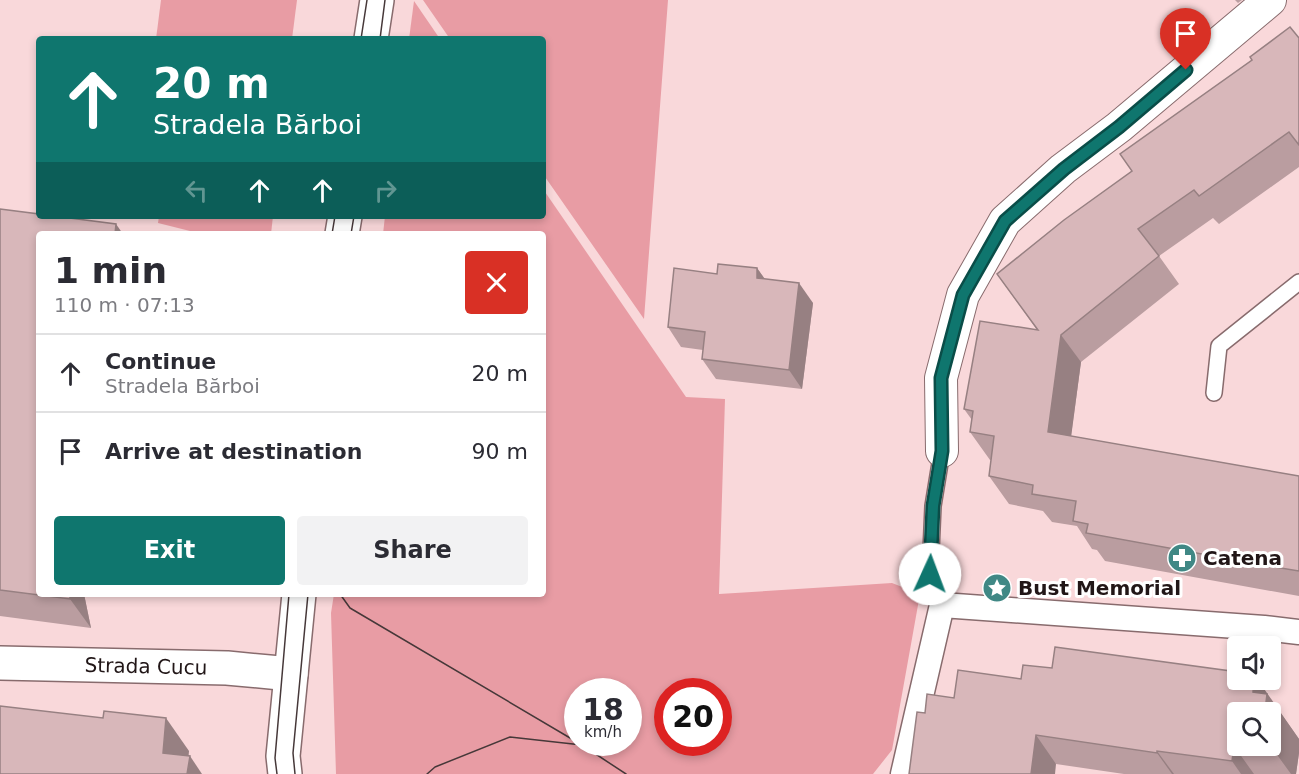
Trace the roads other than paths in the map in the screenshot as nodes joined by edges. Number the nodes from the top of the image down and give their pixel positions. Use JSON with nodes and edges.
{"nodes":[{"id":1,"x":377,"y":0,"type":"edge"},
{"id":2,"x":1270,"y":0,"type":"edge"},
{"id":3,"x":371,"y":36,"type":"edge"},
{"id":4,"x":1299,"y":282,"type":"edge"},
{"id":5,"x":1214,"y":393,"type":"dead end"},
{"id":6,"x":942,"y":451,"type":"joint"},
{"id":7,"x":930,"y":574,"type":"dead end"},
{"id":8,"x":299,"y":597,"type":"edge"},
{"id":9,"x":1299,"y":632,"type":"edge"},
{"id":10,"x":0,"y":663,"type":"edge"},
{"id":11,"x":291,"y":674,"type":"junction"},
{"id":12,"x":285,"y":774,"type":"edge"},
{"id":13,"x":903,"y":774,"type":"edge"}],
"edges":[{"from":1,"to":3,"type":"street"},
{"from":2,"to":6,"type":"street"},
{"from":4,"to":5,"type":"lane"},
{"from":6,"to":7,"type":"lane"},
{"from":8,"to":11,"type":"street"},
{"from":9,"to":13,"type":"street"},
{"from":10,"to":11,"type":"street","name":"Strada Cucu"},
{"from":11,"to":12,"type":"street"}]}
